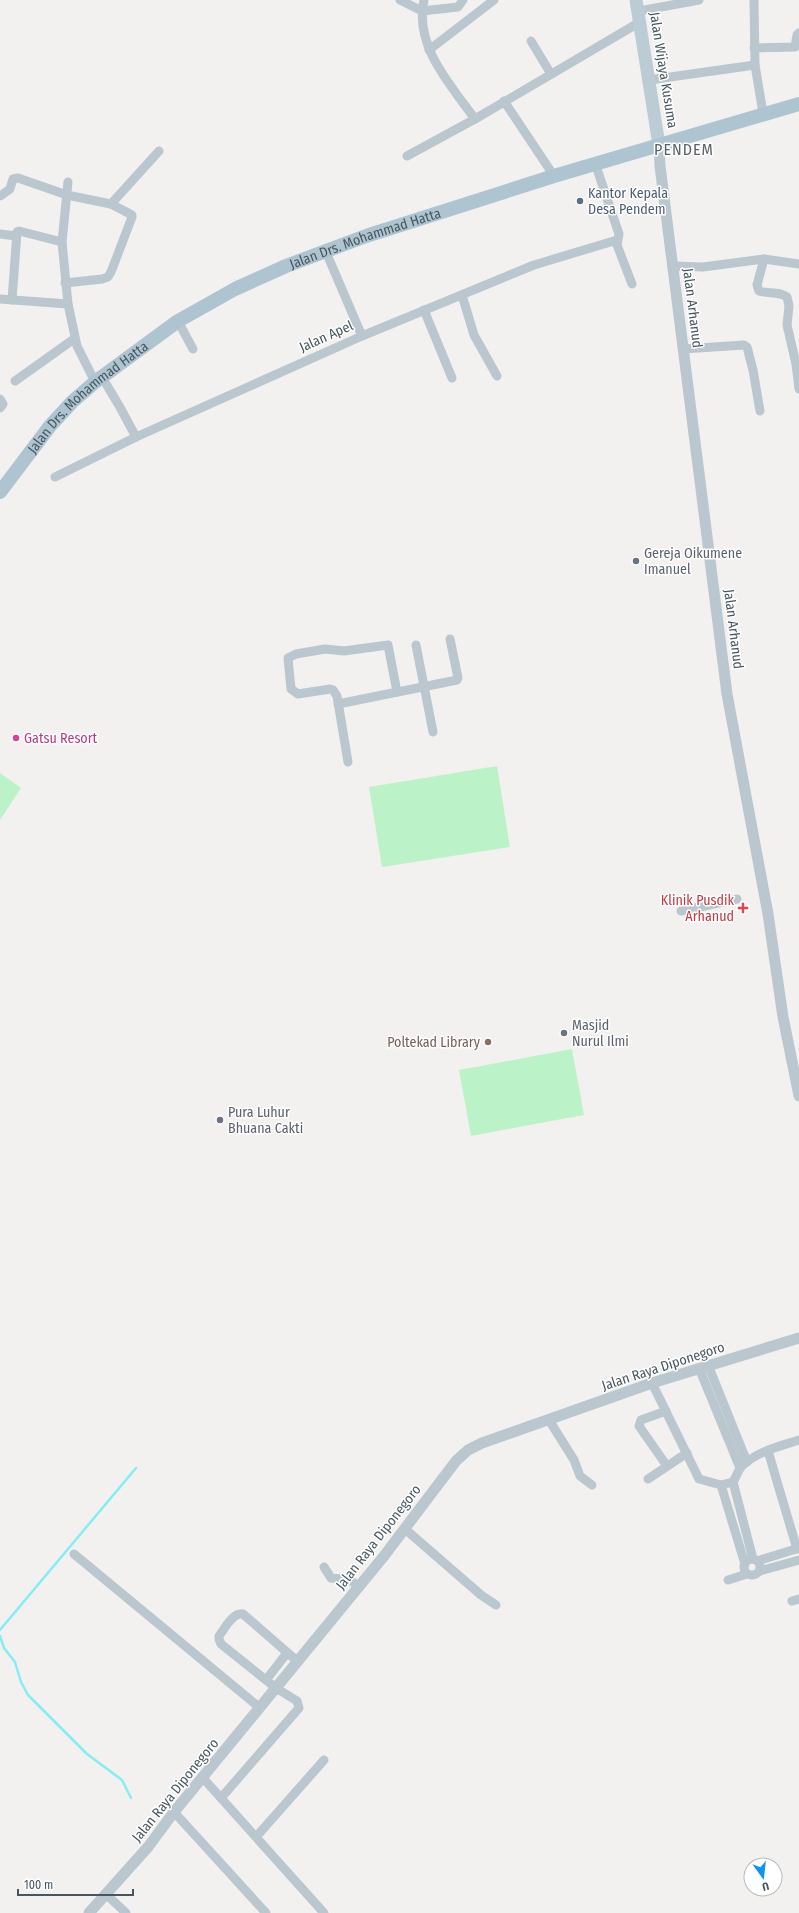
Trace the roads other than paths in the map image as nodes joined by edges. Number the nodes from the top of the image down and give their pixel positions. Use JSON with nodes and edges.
{"nodes":[{"id":1,"x":400,"y":0,"type":"edge"},
{"id":2,"x":424,"y":0,"type":"edge"},
{"id":3,"x":463,"y":0,"type":"edge"},
{"id":4,"x":494,"y":0,"type":"edge"},
{"id":5,"x":699,"y":0,"type":"edge"},
{"id":6,"x":754,"y":0,"type":"edge"},
{"id":7,"x":422,"y":11,"type":"junction"},
{"id":8,"x":639,"y":11,"type":"edge"},
{"id":9,"x":799,"y":33,"type":"edge"},
{"id":10,"x":531,"y":40,"type":"dead end"},
{"id":11,"x":754,"y":48,"type":"junction"},
{"id":12,"x":431,"y":54,"type":"junction"},
{"id":13,"x":755,"y":65,"type":"junction"},
{"id":14,"x":551,"y":74,"type":"junction"},
{"id":15,"x":649,"y":80,"type":"junction"},
{"id":16,"x":504,"y":101,"type":"junction"},
{"id":17,"x":799,"y":104,"type":"edge"},
{"id":18,"x":763,"y":113,"type":"junction"},
{"id":19,"x":474,"y":119,"type":"junction"},
{"id":20,"x":659,"y":146,"type":"junction"},
{"id":21,"x":158,"y":152,"type":"dead end"},
{"id":22,"x":407,"y":156,"type":"dead end"},
{"id":23,"x":595,"y":164,"type":"junction"},
{"id":24,"x":554,"y":176,"type":"junction"},
{"id":25,"x":68,"y":182,"type":"dead end"},
{"id":26,"x":66,"y":195,"type":"junction"},
{"id":27,"x":0,"y":196,"type":"edge"},
{"id":28,"x":112,"y":204,"type":"junction"},
{"id":29,"x":0,"y":234,"type":"edge"},
{"id":30,"x":16,"y":236,"type":"junction"},
{"id":31,"x":617,"y":240,"type":"junction"},
{"id":32,"x":62,"y":242,"type":"junction"},
{"id":33,"x":326,"y":252,"type":"junction"},
{"id":34,"x":764,"y":258,"type":"junction"},
{"id":35,"x":799,"y":264,"type":"edge"},
{"id":36,"x":673,"y":266,"type":"junction"},
{"id":37,"x":65,"y":283,"type":"junction"},
{"id":38,"x":632,"y":284,"type":"dead end"},
{"id":39,"x":462,"y":295,"type":"junction"},
{"id":40,"x":0,"y":299,"type":"edge"},
{"id":41,"x":12,"y":300,"type":"junction"},
{"id":42,"x":68,"y":304,"type":"junction"},
{"id":43,"x":424,"y":310,"type":"junction"},
{"id":44,"x":178,"y":321,"type":"junction"},
{"id":45,"x":362,"y":336,"type":"junction"},
{"id":46,"x":75,"y":342,"type":"junction"},
{"id":47,"x":193,"y":349,"type":"dead end"},
{"id":48,"x":683,"y":349,"type":"junction"},
{"id":49,"x":497,"y":376,"type":"dead end"},
{"id":50,"x":452,"y":378,"type":"dead end"},
{"id":51,"x":98,"y":380,"type":"junction"},
{"id":52,"x":15,"y":381,"type":"dead end"},
{"id":53,"x":799,"y":389,"type":"edge"},
{"id":54,"x":0,"y":399,"type":"edge"},
{"id":55,"x":0,"y":408,"type":"edge"},
{"id":56,"x":760,"y":411,"type":"dead end"},
{"id":57,"x":136,"y":438,"type":"junction"},
{"id":58,"x":55,"y":477,"type":"dead end"},
{"id":59,"x":0,"y":492,"type":"edge"},
{"id":60,"x":450,"y":640,"type":"dead end"},
{"id":61,"x":416,"y":644,"type":"dead end"},
{"id":62,"x":424,"y":687,"type":"junction"},
{"id":63,"x":397,"y":692,"type":"junction"},
{"id":64,"x":338,"y":704,"type":"junction"},
{"id":65,"x":433,"y":732,"type":"dead end"},
{"id":66,"x":348,"y":762,"type":"dead end"},
{"id":67,"x":737,"y":899,"type":"dead end"},
{"id":68,"x":681,"y":911,"type":"dead end"},
{"id":69,"x":797,"y":1072,"type":"edge"},
{"id":70,"x":799,"y":1096,"type":"edge"},
{"id":71,"x":799,"y":1338,"type":"edge"},
{"id":72,"x":704,"y":1367,"type":"junction"},
{"id":73,"x":652,"y":1383,"type":"junction"},
{"id":74,"x":666,"y":1411,"type":"junction"},
{"id":75,"x":549,"y":1420,"type":"junction"},
{"id":76,"x":799,"y":1440,"type":"edge"},
{"id":77,"x":768,"y":1451,"type":"junction"},
{"id":78,"x":687,"y":1453,"type":"junction"},
{"id":79,"x":743,"y":1465,"type":"junction"},
{"id":80,"x":668,"y":1466,"type":"junction"},
{"id":81,"x":648,"y":1479,"type":"dead end"},
{"id":82,"x":733,"y":1482,"type":"junction"},
{"id":83,"x":592,"y":1485,"type":"dead end"},
{"id":84,"x":721,"y":1485,"type":"junction"},
{"id":85,"x":405,"y":1529,"type":"junction"},
{"id":86,"x":798,"y":1549,"type":"edge"},
{"id":87,"x":74,"y":1554,"type":"dead end"},
{"id":88,"x":755,"y":1560,"type":"junction"},
{"id":89,"x":799,"y":1560,"type":"edge"},
{"id":90,"x":745,"y":1564,"type":"junction"},
{"id":91,"x":324,"y":1567,"type":"dead end"},
{"id":92,"x":760,"y":1571,"type":"junction"},
{"id":93,"x":747,"y":1574,"type":"junction"},
{"id":94,"x":728,"y":1580,"type":"dead end"},
{"id":95,"x":359,"y":1586,"type":"junction"},
{"id":96,"x":496,"y":1605,"type":"dead end"},
{"id":97,"x":287,"y":1653,"type":"junction"},
{"id":98,"x":297,"y":1661,"type":"junction"},
{"id":99,"x":266,"y":1680,"type":"junction"},
{"id":100,"x":276,"y":1688,"type":"junction"},
{"id":101,"x":260,"y":1708,"type":"junction"},
{"id":102,"x":324,"y":1760,"type":"dead end"},
{"id":103,"x":203,"y":1778,"type":"junction"},
{"id":104,"x":221,"y":1798,"type":"junction"},
{"id":105,"x":174,"y":1812,"type":"junction"},
{"id":106,"x":256,"y":1837,"type":"junction"},
{"id":107,"x":107,"y":1895,"type":"junction"},
{"id":108,"x":89,"y":1913,"type":"edge"},
{"id":109,"x":126,"y":1913,"type":"edge"},
{"id":110,"x":266,"y":1913,"type":"edge"},
{"id":111,"x":324,"y":1913,"type":"edge"}],
"edges":[{"from":1,"to":7,"type":"street"},
{"from":2,"to":7,"type":"street"},
{"from":3,"to":7,"type":"street"},
{"from":4,"to":12,"type":"street"},
{"from":5,"to":8,"type":"street"},
{"from":6,"to":11,"type":"street"},
{"from":7,"to":12,"type":"street"},
{"from":8,"to":14,"type":"street"},
{"from":8,"to":15,"type":"main road","name":"Jalan Wijaya Kusuma"},
{"from":9,"to":11,"type":"street"},
{"from":10,"to":14,"type":"street"},
{"from":11,"to":13,"type":"street"},
{"from":12,"to":19,"type":"street"},
{"from":13,"to":15,"type":"street"},
{"from":13,"to":18,"type":"street"},
{"from":14,"to":16,"type":"street"},
{"from":15,"to":20,"type":"main road","name":"Jalan Wijaya Kusuma"},
{"from":16,"to":19,"type":"street"},
{"from":16,"to":24,"type":"street"},
{"from":17,"to":18,"type":"main road","name":"Jalan Drs. Mohammad Hatta"},
{"from":18,"to":20,"type":"main road","name":"Jalan Drs. Mohammad Hatta"},
{"from":19,"to":22,"type":"street"},
{"from":20,"to":23,"type":"main road","name":"Jalan Drs. Mohammad Hatta"},
{"from":20,"to":36,"type":"street","name":"Jalan Arhanud"},
{"from":21,"to":28,"type":"street"},
{"from":23,"to":24,"type":"main road","name":"Jalan Drs. Mohammad Hatta"},
{"from":23,"to":31,"type":"street"},
{"from":24,"to":33,"type":"main road","name":"Jalan Drs. Mohammad Hatta"},
{"from":25,"to":26,"type":"street"},
{"from":26,"to":27,"type":"street"},
{"from":26,"to":28,"type":"street"},
{"from":26,"to":32,"type":"street"},
{"from":28,"to":37,"type":"street"},
{"from":29,"to":30,"type":"street"},
{"from":30,"to":32,"type":"street"},
{"from":30,"to":41,"type":"street"},
{"from":31,"to":38,"type":"street"},
{"from":31,"to":39,"type":"street","name":"Jalan Apel"},
{"from":32,"to":37,"type":"street"},
{"from":33,"to":44,"type":"main road","name":"Jalan Drs. Mohammad Hatta"},
{"from":33,"to":45,"type":"street"},
{"from":34,"to":35,"type":"street"},
{"from":34,"to":36,"type":"street"},
{"from":34,"to":53,"type":"street"},
{"from":36,"to":48,"type":"street","name":"Jalan Arhanud"},
{"from":37,"to":42,"type":"street"},
{"from":39,"to":43,"type":"street","name":"Jalan Apel"},
{"from":39,"to":49,"type":"street"},
{"from":40,"to":41,"type":"street"},
{"from":41,"to":42,"type":"street"},
{"from":42,"to":46,"type":"street"},
{"from":43,"to":45,"type":"street","name":"Jalan Apel"},
{"from":43,"to":50,"type":"street"},
{"from":44,"to":47,"type":"street"},
{"from":44,"to":51,"type":"main road","name":"Jalan Drs. Mohammad Hatta"},
{"from":45,"to":57,"type":"street","name":"Jalan Apel"},
{"from":46,"to":51,"type":"street"},
{"from":46,"to":52,"type":"street"},
{"from":48,"to":56,"type":"street"},
{"from":48,"to":69,"type":"street","name":"Jalan Arhanud"},
{"from":51,"to":57,"type":"street"},
{"from":51,"to":59,"type":"main road","name":"Jalan Drs. Mohammad Hatta"},
{"from":54,"to":55,"type":"street"},
{"from":57,"to":58,"type":"street","name":"Jalan Apel"},
{"from":60,"to":62,"type":"street"},
{"from":61,"to":62,"type":"street"},
{"from":62,"to":63,"type":"street"},
{"from":62,"to":65,"type":"street"},
{"from":63,"to":64,"type":"street"},
{"from":63,"to":64,"type":"street"},
{"from":64,"to":66,"type":"street"},
{"from":67,"to":68,"type":"street"},
{"from":69,"to":70,"type":"street","name":"Jalan Arhanud"},
{"from":71,"to":72,"type":"street","name":"Jalan Raya Diponegoro"},
{"from":72,"to":73,"type":"street","name":"Jalan Raya Diponegoro"},
{"from":72,"to":79,"type":"street"},
{"from":73,"to":74,"type":"street"},
{"from":73,"to":75,"type":"street","name":"Jalan Raya Diponegoro"},
{"from":74,"to":78,"type":"street"},
{"from":74,"to":80,"type":"street"},
{"from":75,"to":83,"type":"street"},
{"from":75,"to":85,"type":"street","name":"Jalan Raya Diponegoro"},
{"from":76,"to":77,"type":"street"},
{"from":77,"to":79,"type":"street"},
{"from":77,"to":86,"type":"street"},
{"from":78,"to":80,"type":"street"},
{"from":78,"to":84,"type":"street"},
{"from":79,"to":82,"type":"street"},
{"from":80,"to":81,"type":"street"},
{"from":82,"to":84,"type":"street"},
{"from":82,"to":88,"type":"street"},
{"from":84,"to":90,"type":"street"},
{"from":85,"to":95,"type":"street","name":"Jalan Raya Diponegoro"},
{"from":85,"to":96,"type":"street"},
{"from":86,"to":88,"type":"street"},
{"from":87,"to":101,"type":"street"},
{"from":88,"to":90,"type":"street"},
{"from":88,"to":92,"type":"street"},
{"from":89,"to":92,"type":"street"},
{"from":90,"to":93,"type":"street"},
{"from":91,"to":95,"type":"street"},
{"from":92,"to":93,"type":"street"},
{"from":93,"to":94,"type":"street"},
{"from":95,"to":98,"type":"street","name":"Jalan Raya Diponegoro"},
{"from":97,"to":98,"type":"street"},
{"from":97,"to":99,"type":"street"},
{"from":97,"to":99,"type":"street"},
{"from":98,"to":100,"type":"street","name":"Jalan Raya Diponegoro"},
{"from":99,"to":100,"type":"street"},
{"from":100,"to":101,"type":"street","name":"Jalan Raya Diponegoro"},
{"from":100,"to":104,"type":"street"},
{"from":101,"to":103,"type":"street","name":"Jalan Raya Diponegoro"},
{"from":102,"to":106,"type":"street"},
{"from":103,"to":104,"type":"street"},
{"from":103,"to":105,"type":"street","name":"Jalan Raya Diponegoro"},
{"from":104,"to":106,"type":"street"},
{"from":105,"to":107,"type":"street","name":"Jalan Raya Diponegoro"},
{"from":105,"to":110,"type":"street"},
{"from":106,"to":111,"type":"street"},
{"from":107,"to":108,"type":"street","name":"Jalan Raya Diponegoro"},
{"from":107,"to":109,"type":"street"}]}
